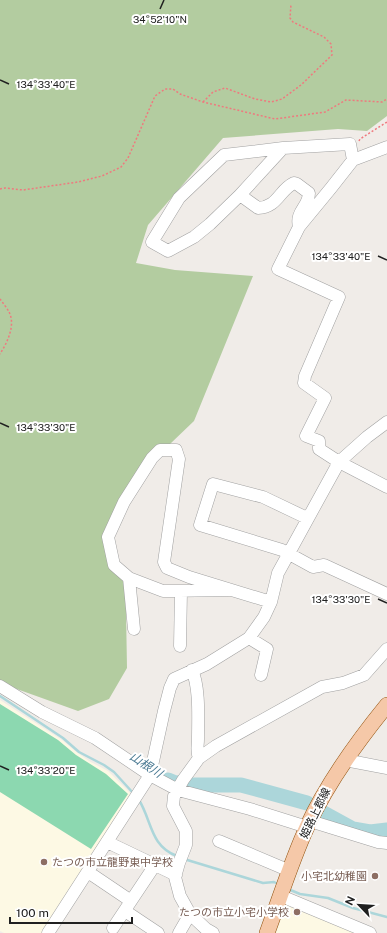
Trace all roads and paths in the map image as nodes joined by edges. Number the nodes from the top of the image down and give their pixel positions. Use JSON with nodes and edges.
{"nodes":[{"id":1,"x":291,"y":4,"type":"dead end"},
{"id":2,"x":387,"y":99,"type":"edge"},
{"id":3,"x":204,"y":102,"type":"junction"},
{"id":4,"x":387,"y":122,"type":"edge"},
{"id":5,"x":387,"y":147,"type":"edge"},
{"id":6,"x":283,"y":148,"type":"junction"},
{"id":7,"x":353,"y":160,"type":"junction"},
{"id":8,"x":0,"y":189,"type":"edge"},
{"id":9,"x":240,"y":195,"type":"junction"},
{"id":10,"x":299,"y":227,"type":"junction"},
{"id":11,"x":0,"y":299,"type":"edge"},
{"id":12,"x":0,"y":354,"type":"edge"},
{"id":13,"x":387,"y":422,"type":"edge"},
{"id":14,"x":339,"y":462,"type":"junction"},
{"id":15,"x":387,"y":487,"type":"edge"},
{"id":16,"x":307,"y":518,"type":"junction"},
{"id":17,"x":288,"y":553,"type":"junction"},
{"id":18,"x":129,"y":578,"type":"junction"},
{"id":19,"x":229,"y":590,"type":"junction"},
{"id":20,"x":181,"y":591,"type":"junction"},
{"id":21,"x":387,"y":594,"type":"edge"},
{"id":22,"x":271,"y":602,"type":"junction"},
{"id":23,"x":134,"y":629,"type":"dead end"},
{"id":24,"x":248,"y":638,"type":"junction"},
{"id":25,"x":180,"y":646,"type":"dead end"},
{"id":26,"x":387,"y":648,"type":"edge"},
{"id":27,"x":192,"y":670,"type":"junction"},
{"id":28,"x":261,"y":675,"type":"dead end"},
{"id":29,"x":0,"y":686,"type":"edge"},
{"id":30,"x":387,"y":706,"type":"edge"},
{"id":31,"x":199,"y":758,"type":"junction"},
{"id":32,"x":345,"y":760,"type":"junction"},
{"id":33,"x":387,"y":768,"type":"edge"},
{"id":34,"x":150,"y":775,"type":"junction"},
{"id":35,"x":180,"y":785,"type":"junction"},
{"id":36,"x":309,"y":824,"type":"junction"},
{"id":37,"x":219,"y":841,"type":"dead end"},
{"id":38,"x":107,"y":842,"type":"junction"},
{"id":39,"x":387,"y":843,"type":"edge"},
{"id":40,"x":179,"y":864,"type":"junction"},
{"id":41,"x":155,"y":865,"type":"junction"},
{"id":42,"x":88,"y":872,"type":"junction"},
{"id":43,"x":289,"y":873,"type":"junction"},
{"id":44,"x":282,"y":893,"type":"junction"},
{"id":45,"x":128,"y":906,"type":"junction"},
{"id":46,"x":190,"y":914,"type":"junction"},
{"id":47,"x":114,"y":928,"type":"dead end"},
{"id":48,"x":48,"y":933,"type":"edge"},
{"id":49,"x":158,"y":933,"type":"edge"},
{"id":50,"x":179,"y":933,"type":"edge"},
{"id":51,"x":213,"y":933,"type":"edge"},
{"id":52,"x":266,"y":933,"type":"edge"},
{"id":53,"x":370,"y":933,"type":"edge"}],
"edges":[{"from":1,"to":3,"type":"path"},
{"from":2,"to":3,"type":"path"},
{"from":3,"to":8,"type":"path"},
{"from":4,"to":7,"type":"path"},
{"from":5,"to":7,"type":"street"},
{"from":6,"to":7,"type":"street"},
{"from":6,"to":9,"type":"street"},
{"from":6,"to":9,"type":"street"},
{"from":7,"to":10,"type":"street"},
{"from":9,"to":10,"type":"street"},
{"from":10,"to":14,"type":"street"},
{"from":11,"to":12,"type":"path"},
{"from":13,"to":14,"type":"street"},
{"from":14,"to":15,"type":"street"},
{"from":14,"to":16,"type":"street"},
{"from":16,"to":17,"type":"street"},
{"from":16,"to":17,"type":"street"},
{"from":17,"to":21,"type":"street"},
{"from":17,"to":22,"type":"street"},
{"from":18,"to":19,"type":"street"},
{"from":18,"to":20,"type":"street"},
{"from":18,"to":23,"type":"street"},
{"from":19,"to":20,"type":"street"},
{"from":19,"to":22,"type":"street"},
{"from":20,"to":25,"type":"street"},
{"from":22,"to":24,"type":"street"},
{"from":24,"to":27,"type":"street"},
{"from":24,"to":28,"type":"street"},
{"from":26,"to":31,"type":"street"},
{"from":27,"to":31,"type":"street"},
{"from":27,"to":34,"type":"street"},
{"from":29,"to":34,"type":"street"},
{"from":30,"to":32,"type":"main road","name":"姫路上郡線"},
{"from":31,"to":35,"type":"street"},
{"from":32,"to":33,"type":"street"},
{"from":32,"to":36,"type":"main road","name":"姫路上郡線"},
{"from":34,"to":35,"type":"street"},
{"from":34,"to":38,"type":"street"},
{"from":35,"to":36,"type":"street"},
{"from":35,"to":40,"type":"street"},
{"from":36,"to":39,"type":"street"},
{"from":36,"to":43,"type":"main road","name":"姫路上郡線"},
{"from":37,"to":43,"type":"street"},
{"from":38,"to":41,"type":"street"},
{"from":38,"to":42,"type":"street"},
{"from":40,"to":41,"type":"street"},
{"from":40,"to":46,"type":"street"},
{"from":41,"to":45,"type":"street"},
{"from":42,"to":45,"type":"street"},
{"from":42,"to":48,"type":"street"},
{"from":43,"to":44,"type":"main road","name":"姫路上郡線"},
{"from":44,"to":52,"type":"main road","name":"姫路上郡線"},
{"from":44,"to":53,"type":"street"},
{"from":45,"to":47,"type":"street"},
{"from":45,"to":49,"type":"street"},
{"from":46,"to":50,"type":"street"},
{"from":46,"to":51,"type":"street"}]}
